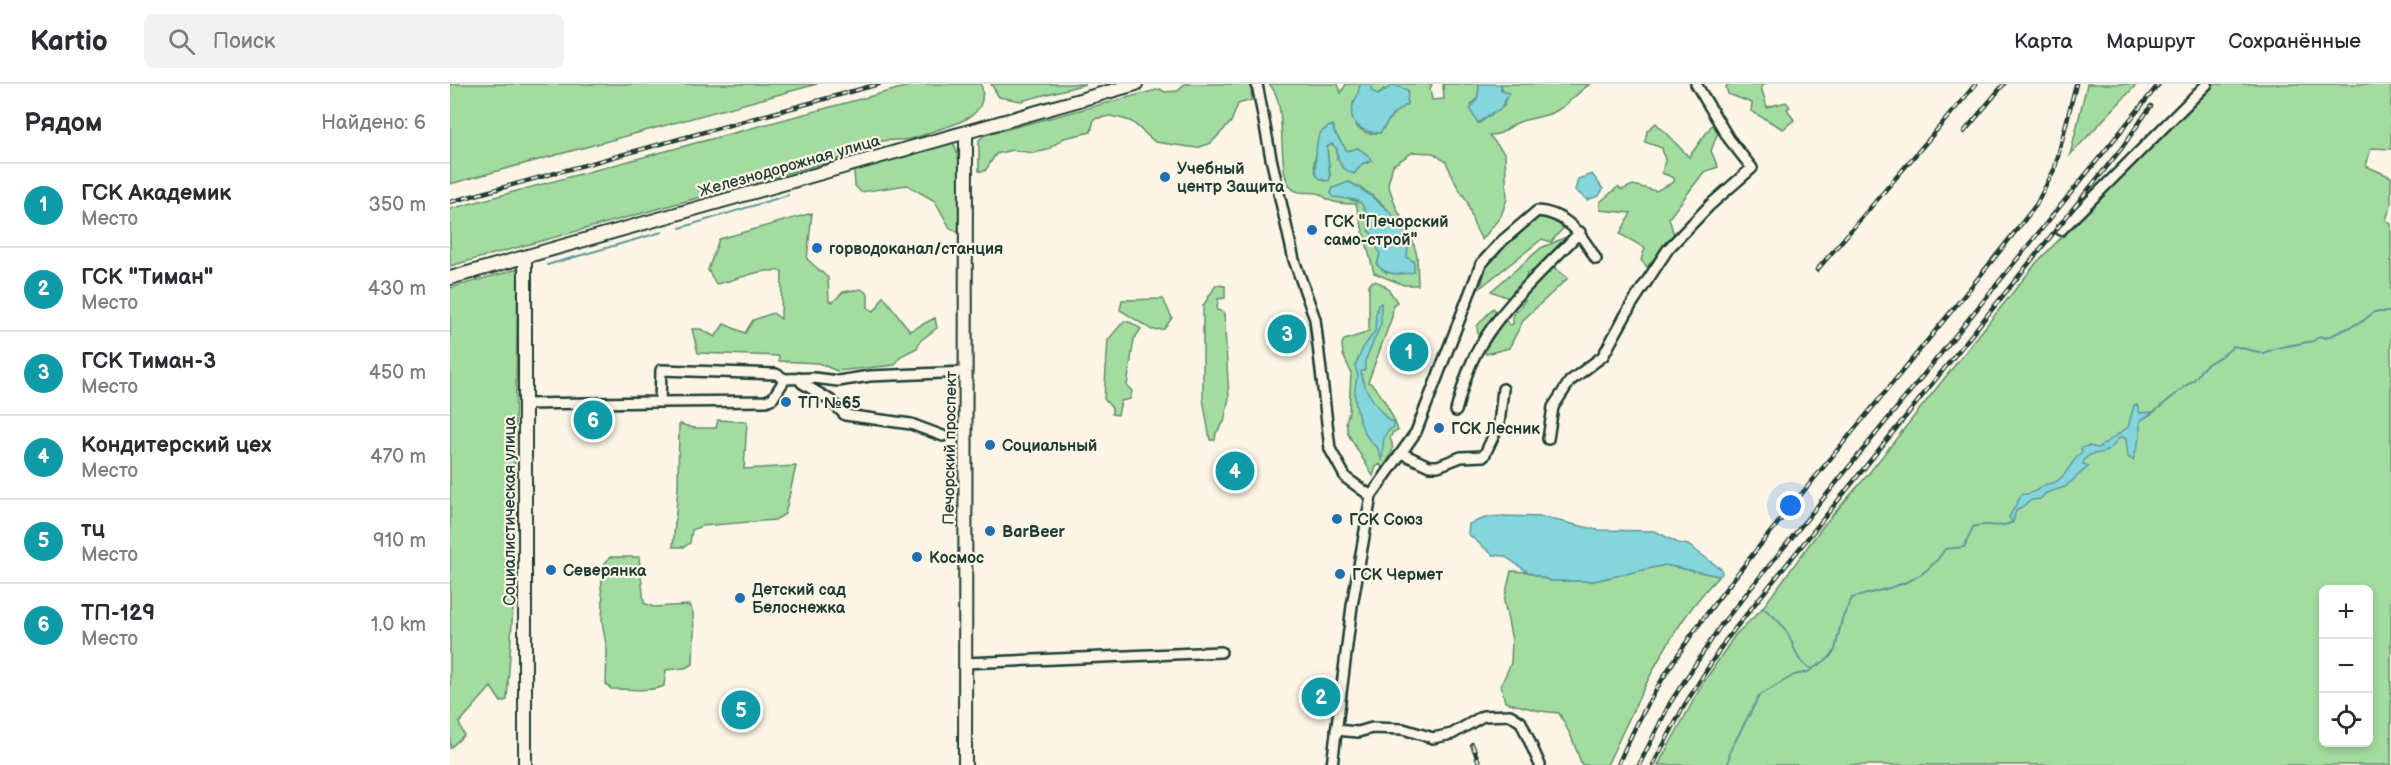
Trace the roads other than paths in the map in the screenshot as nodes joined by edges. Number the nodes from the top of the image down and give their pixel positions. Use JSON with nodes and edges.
{"nodes":[{"id":1,"x":1136,"y":84,"type":"edge"},
{"id":2,"x":1257,"y":84,"type":"edge"},
{"id":3,"x":1696,"y":84,"type":"edge"},
{"id":4,"x":2207,"y":84,"type":"edge"},
{"id":5,"x":966,"y":132,"type":"junction"},
{"id":6,"x":2061,"y":230,"type":"dead end"},
{"id":7,"x":1580,"y":232,"type":"junction"},
{"id":8,"x":525,"y":257,"type":"junction"},
{"id":9,"x":1596,"y":259,"type":"dead end"},
{"id":10,"x":450,"y":278,"type":"edge"},
{"id":11,"x":966,"y":372,"type":"junction"},
{"id":12,"x":799,"y":378,"type":"junction"},
{"id":13,"x":785,"y":379,"type":"junction"},
{"id":14,"x":1503,"y":389,"type":"dead end"},
{"id":15,"x":660,"y":402,"type":"junction"},
{"id":16,"x":525,"y":404,"type":"junction"},
{"id":17,"x":1456,"y":411,"type":"dead end"},
{"id":18,"x":943,"y":436,"type":"dead end"},
{"id":19,"x":1548,"y":438,"type":"dead end"},
{"id":20,"x":1401,"y":453,"type":"junction"},
{"id":21,"x":1371,"y":496,"type":"junction"},
{"id":22,"x":1221,"y":652,"type":"dead end"},
{"id":23,"x":965,"y":663,"type":"junction"},
{"id":24,"x":1336,"y":730,"type":"junction"},
{"id":25,"x":525,"y":765,"type":"edge"},
{"id":26,"x":965,"y":765,"type":"edge"},
{"id":27,"x":1332,"y":765,"type":"edge"},
{"id":28,"x":1540,"y":765,"type":"edge"}],
"edges":[{"from":1,"to":5,"type":"main road","name":"Железнодорожная улица"},
{"from":2,"to":21,"type":"street"},
{"from":3,"to":19,"type":"street"},
{"from":4,"to":6,"type":"street"},
{"from":5,"to":8,"type":"main road","name":"Железнодорожная улица"},
{"from":5,"to":11,"type":"main road","name":"Печорский проспект"},
{"from":7,"to":9,"type":"street"},
{"from":7,"to":17,"type":"street"},
{"from":7,"to":20,"type":"street"},
{"from":8,"to":10,"type":"main road","name":"Железнодорожная улица"},
{"from":8,"to":16,"type":"main road","name":"Социалистическая улица"},
{"from":11,"to":12,"type":"street"},
{"from":11,"to":23,"type":"main road","name":"Печорский проспект"},
{"from":12,"to":13,"type":"street"},
{"from":12,"to":18,"type":"street"},
{"from":13,"to":15,"type":"street"},
{"from":13,"to":15,"type":"street"},
{"from":14,"to":20,"type":"street"},
{"from":15,"to":16,"type":"street"},
{"from":16,"to":25,"type":"main road","name":"Социалистическая улица"},
{"from":20,"to":21,"type":"street"},
{"from":21,"to":24,"type":"street"},
{"from":22,"to":23,"type":"street"},
{"from":23,"to":26,"type":"main road","name":"Печорский проспект"},
{"from":24,"to":27,"type":"street"},
{"from":24,"to":28,"type":"street"}]}
